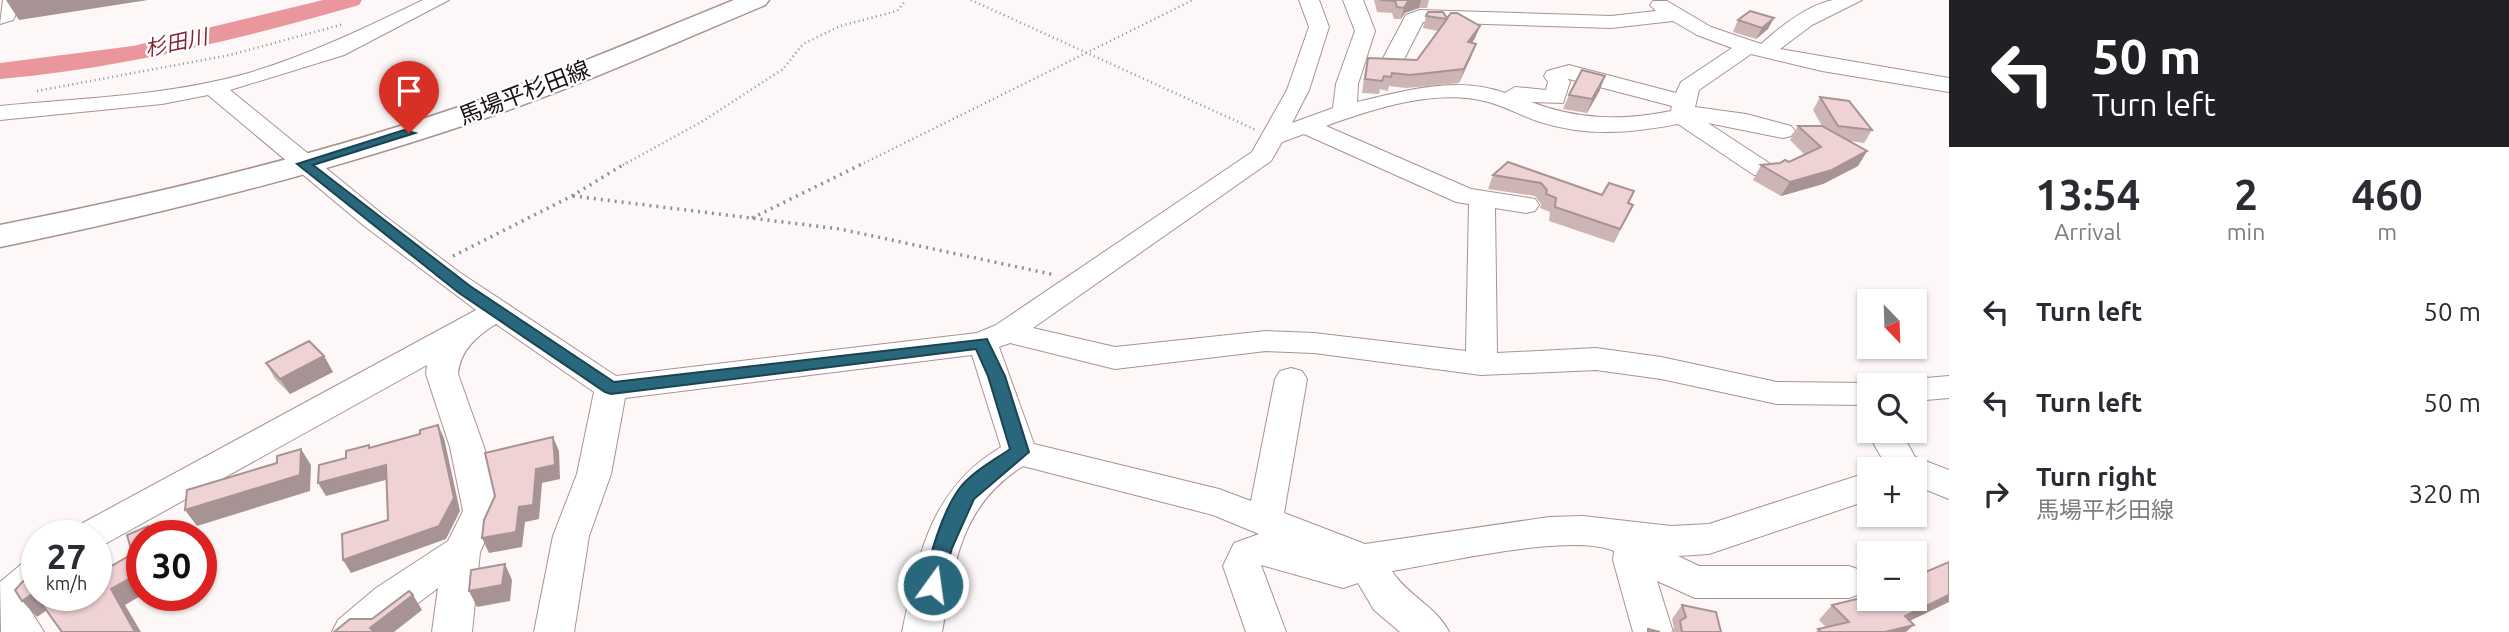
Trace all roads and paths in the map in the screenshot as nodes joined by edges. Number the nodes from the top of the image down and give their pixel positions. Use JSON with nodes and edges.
{"nodes":[{"id":1,"x":13,"y":0,"type":"edge"},
{"id":2,"x":439,"y":0,"type":"edge"},
{"id":3,"x":757,"y":0,"type":"edge"},
{"id":4,"x":906,"y":0,"type":"edge"},
{"id":5,"x":971,"y":0,"type":"edge"},
{"id":6,"x":1193,"y":0,"type":"edge"},
{"id":7,"x":1309,"y":0,"type":"edge"},
{"id":8,"x":1353,"y":0,"type":"edge"},
{"id":9,"x":1633,"y":0,"type":"edge"},
{"id":10,"x":1652,"y":0,"type":"edge"},
{"id":11,"x":1852,"y":0,"type":"edge"},
{"id":12,"x":1674,"y":14,"type":"junction"},
{"id":13,"x":0,"y":18,"type":"edge"},
{"id":14,"x":347,"y":23,"type":"dead end"},
{"id":15,"x":1319,"y":27,"type":"junction"},
{"id":16,"x":1365,"y":31,"type":"junction"},
{"id":17,"x":1402,"y":38,"type":"junction"},
{"id":18,"x":1756,"y":49,"type":"junction"},
{"id":19,"x":1087,"y":52,"type":"junction"},
{"id":20,"x":1393,"y":60,"type":"edge"},
{"id":21,"x":1303,"y":75,"type":"junction"},
{"id":22,"x":1347,"y":84,"type":"junction"},
{"id":23,"x":1949,"y":85,"type":"edge"},
{"id":24,"x":214,"y":88,"type":"junction"},
{"id":25,"x":35,"y":91,"type":"dead end"},
{"id":26,"x":1487,"y":94,"type":"junction"},
{"id":27,"x":1683,"y":110,"type":"junction"},
{"id":28,"x":1344,"y":112,"type":"junction"},
{"id":29,"x":0,"y":113,"type":"edge"},
{"id":30,"x":1308,"y":127,"type":"junction"},
{"id":31,"x":1783,"y":131,"type":"dead end"},
{"id":32,"x":1274,"y":137,"type":"junction"},
{"id":33,"x":303,"y":164,"type":"junction"},
{"id":34,"x":1763,"y":170,"type":"edge"},
{"id":35,"x":572,"y":196,"type":"junction"},
{"id":36,"x":1482,"y":200,"type":"junction"},
{"id":37,"x":1526,"y":205,"type":"dead end"},
{"id":38,"x":751,"y":218,"type":"junction"},
{"id":39,"x":0,"y":236,"type":"edge"},
{"id":40,"x":432,"y":265,"type":"junction"},
{"id":41,"x":1073,"y":284,"type":"junction"},
{"id":42,"x":495,"y":312,"type":"junction"},
{"id":43,"x":464,"y":329,"type":"junction"},
{"id":44,"x":994,"y":337,"type":"junction"},
{"id":45,"x":1481,"y":364,"type":"junction"},
{"id":46,"x":1291,"y":379,"type":"dead end"},
{"id":47,"x":1949,"y":387,"type":"edge"},
{"id":48,"x":611,"y":388,"type":"junction"},
{"id":49,"x":1927,"y":389,"type":"edge"},
{"id":50,"x":1857,"y":398,"type":"edge"},
{"id":51,"x":1020,"y":452,"type":"junction"},
{"id":52,"x":1927,"y":477,"type":"edge"},
{"id":53,"x":1949,"y":485,"type":"edge"},
{"id":54,"x":1857,"y":490,"type":"edge"},
{"id":55,"x":1264,"y":518,"type":"junction"},
{"id":56,"x":112,"y":525,"type":"edge"},
{"id":57,"x":1627,"y":542,"type":"junction"},
{"id":58,"x":461,"y":551,"type":"junction"},
{"id":59,"x":1364,"y":559,"type":"junction"},
{"id":60,"x":1849,"y":582,"type":"dead end"},
{"id":61,"x":21,"y":596,"type":"edge"},
{"id":62,"x":9,"y":613,"type":"edge"},
{"id":63,"x":352,"y":632,"type":"edge"},
{"id":64,"x":452,"y":632,"type":"edge"},
{"id":65,"x":554,"y":632,"type":"edge"},
{"id":66,"x":922,"y":632,"type":"edge"},
{"id":67,"x":1266,"y":632,"type":"edge"},
{"id":68,"x":1429,"y":632,"type":"edge"},
{"id":69,"x":1653,"y":632,"type":"edge"}],
"edges":[{"from":1,"to":13,"type":"street"},
{"from":2,"to":24,"type":"street"},
{"from":3,"to":33,"type":"main road","name":"馬場平杉田線"},
{"from":4,"to":35,"type":"path"},
{"from":5,"to":19,"type":"path"},
{"from":6,"to":19,"type":"path"},
{"from":7,"to":15,"type":"street"},
{"from":8,"to":16,"type":"street"},
{"from":9,"to":12,"type":"street"},
{"from":10,"to":12,"type":"street"},
{"from":11,"to":18,"type":"street"},
{"from":12,"to":17,"type":"street"},
{"from":12,"to":18,"type":"street"},
{"from":14,"to":25,"type":"path"},
{"from":15,"to":16,"type":"street"},
{"from":15,"to":21,"type":"street"},
{"from":16,"to":17,"type":"street"},
{"from":16,"to":22,"type":"street"},
{"from":17,"to":20,"type":"street"},
{"from":18,"to":23,"type":"street"},
{"from":18,"to":27,"type":"street"},
{"from":19,"to":32,"type":"path"},
{"from":19,"to":38,"type":"path"},
{"from":21,"to":22,"type":"street"},
{"from":21,"to":32,"type":"street"},
{"from":22,"to":28,"type":"street"},
{"from":24,"to":29,"type":"street"},
{"from":24,"to":33,"type":"street"},
{"from":26,"to":27,"type":"street"},
{"from":26,"to":27,"type":"street"},
{"from":26,"to":28,"type":"street"},
{"from":27,"to":31,"type":"street"},
{"from":27,"to":34,"type":"street"},
{"from":28,"to":30,"type":"street"},
{"from":30,"to":32,"type":"street"},
{"from":30,"to":36,"type":"street"},
{"from":32,"to":41,"type":"street"},
{"from":33,"to":39,"type":"main road","name":"馬場平杉田線"},
{"from":33,"to":40,"type":"street"},
{"from":35,"to":38,"type":"path"},
{"from":35,"to":40,"type":"path"},
{"from":36,"to":37,"type":"street"},
{"from":36,"to":45,"type":"street"},
{"from":38,"to":41,"type":"path"},
{"from":40,"to":42,"type":"street"},
{"from":41,"to":44,"type":"street"},
{"from":42,"to":43,"type":"street"},
{"from":42,"to":48,"type":"street"},
{"from":43,"to":56,"type":"street"},
{"from":43,"to":58,"type":"street"},
{"from":44,"to":45,"type":"street"},
{"from":44,"to":48,"type":"street"},
{"from":44,"to":51,"type":"street"},
{"from":45,"to":50,"type":"street"},
{"from":46,"to":55,"type":"street"},
{"from":47,"to":49,"type":"street"},
{"from":48,"to":65,"type":"street"},
{"from":51,"to":55,"type":"street"},
{"from":51,"to":66,"type":"street"},
{"from":52,"to":53,"type":"street"},
{"from":54,"to":57,"type":"street"},
{"from":55,"to":59,"type":"street"},
{"from":57,"to":59,"type":"street"},
{"from":57,"to":60,"type":"street"},
{"from":57,"to":69,"type":"street"},
{"from":58,"to":63,"type":"street"},
{"from":58,"to":64,"type":"street"},
{"from":59,"to":67,"type":"street"},
{"from":59,"to":68,"type":"street"},
{"from":61,"to":62,"type":"street"}]}
